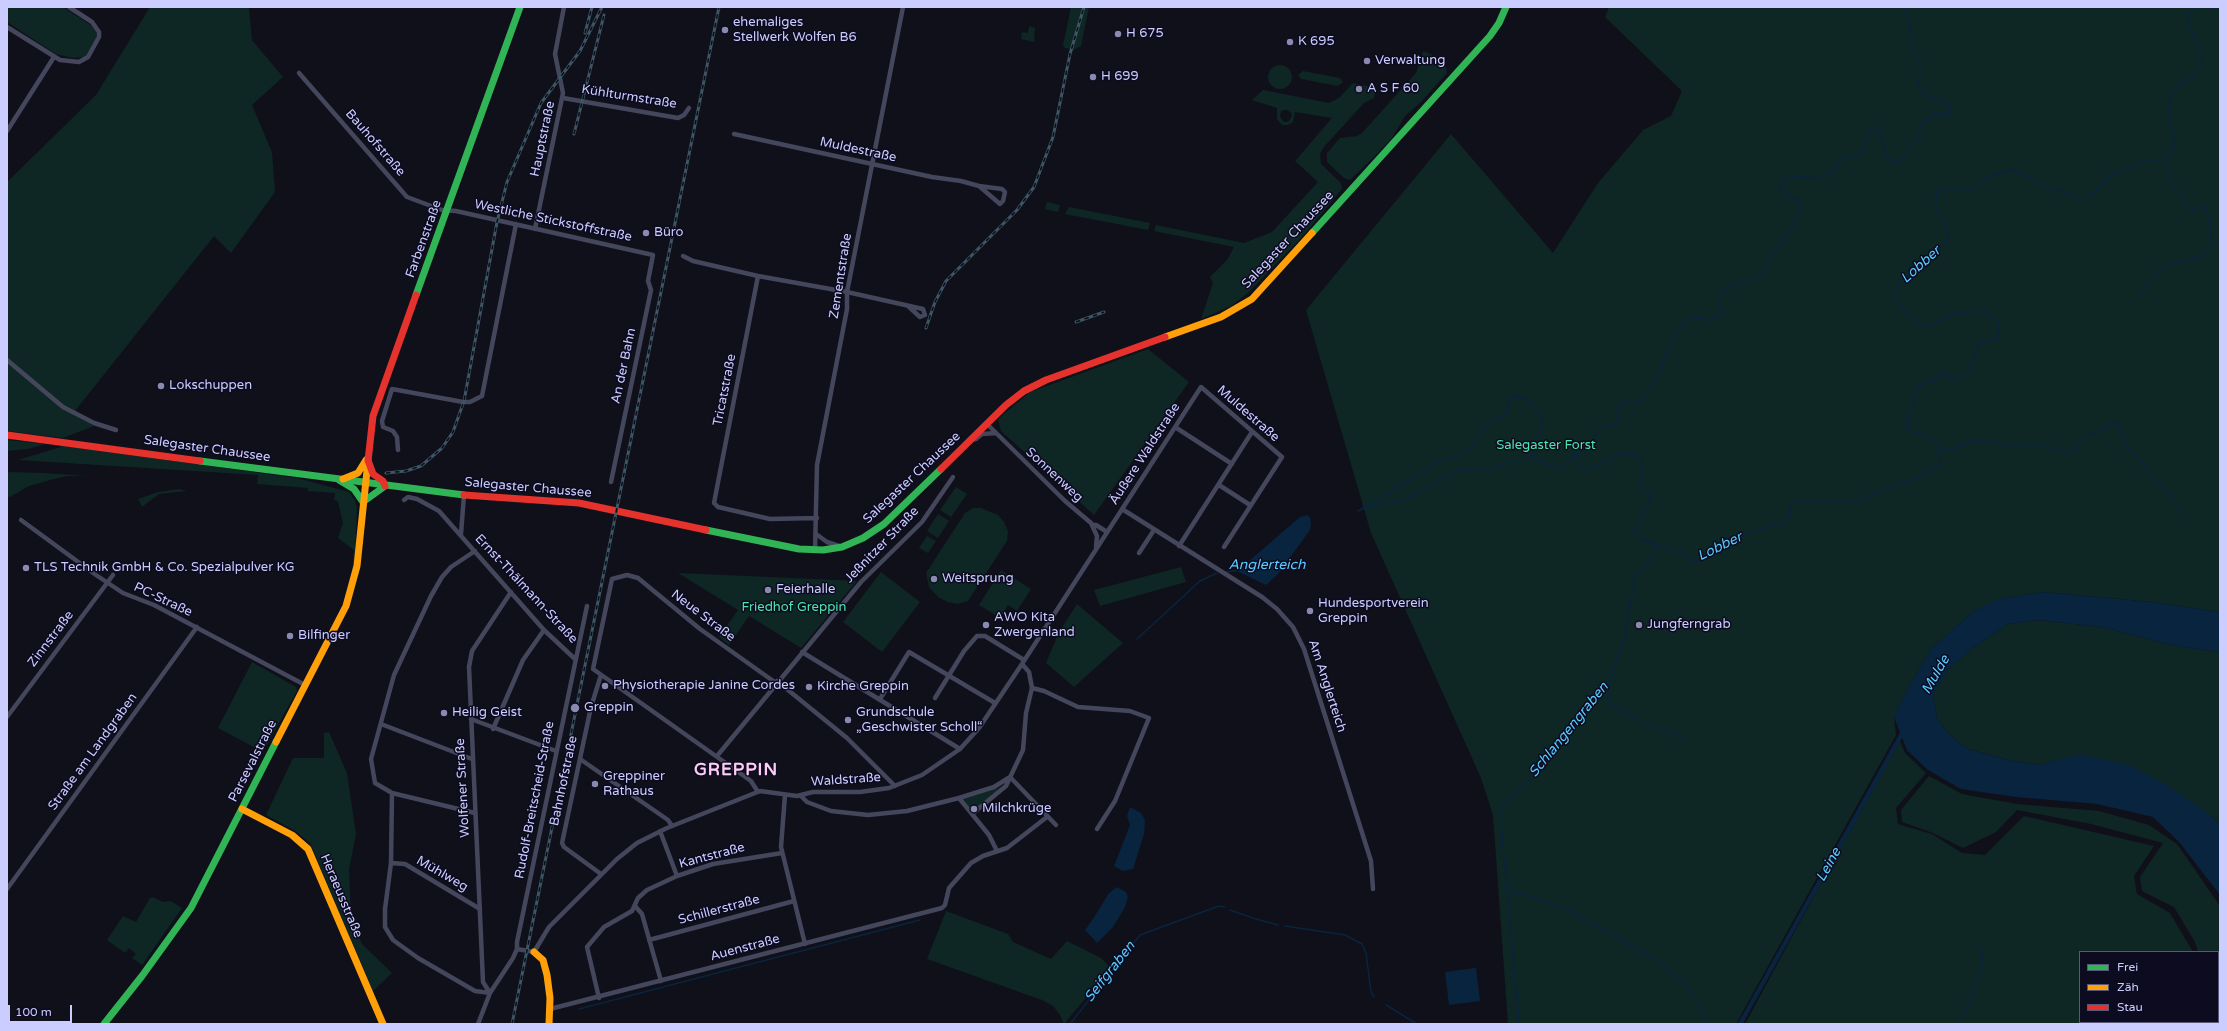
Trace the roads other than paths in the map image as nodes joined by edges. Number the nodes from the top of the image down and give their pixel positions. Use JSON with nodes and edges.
{"nodes":[{"id":1,"x":69,"y":7,"type":"edge"},
{"id":2,"x":82,"y":7,"type":"edge"},
{"id":3,"x":520,"y":7,"type":"edge"},
{"id":4,"x":564,"y":7,"type":"edge"},
{"id":5,"x":903,"y":7,"type":"edge"},
{"id":6,"x":1506,"y":7,"type":"edge"},
{"id":7,"x":78,"y":13,"type":"junction"},
{"id":8,"x":7,"y":27,"type":"edge"},
{"id":9,"x":54,"y":57,"type":"junction"},
{"id":10,"x":299,"y":73,"type":"dead end"},
{"id":11,"x":563,"y":98,"type":"junction"},
{"id":12,"x":689,"y":108,"type":"dead end"},
{"id":13,"x":7,"y":131,"type":"edge"},
{"id":14,"x":734,"y":134,"type":"dead end"},
{"id":15,"x":872,"y":164,"type":"junction"},
{"id":16,"x":979,"y":186,"type":"junction"},
{"id":17,"x":447,"y":211,"type":"junction"},
{"id":18,"x":516,"y":224,"type":"junction"},
{"id":19,"x":535,"y":229,"type":"junction"},
{"id":20,"x":654,"y":255,"type":"joint"},
{"id":21,"x":683,"y":256,"type":"dead end"},
{"id":22,"x":758,"y":276,"type":"junction"},
{"id":23,"x":847,"y":292,"type":"junction"},
{"id":24,"x":908,"y":306,"type":"dead end"},
{"id":25,"x":7,"y":360,"type":"edge"},
{"id":26,"x":1201,"y":387,"type":"joint"},
{"id":27,"x":987,"y":424,"type":"junction"},
{"id":28,"x":1175,"y":427,"type":"junction"},
{"id":29,"x":116,"y":430,"type":"dead end"},
{"id":30,"x":1252,"y":432,"type":"junction"},
{"id":31,"x":996,"y":433,"type":"junction"},
{"id":32,"x":7,"y":435,"type":"edge"},
{"id":33,"x":971,"y":440,"type":"junction"},
{"id":34,"x":398,"y":450,"type":"dead end"},
{"id":35,"x":368,"y":459,"type":"junction"},
{"id":36,"x":1232,"y":464,"type":"junction"},
{"id":37,"x":953,"y":477,"type":"dead end"},
{"id":38,"x":339,"y":480,"type":"junction"},
{"id":39,"x":611,"y":482,"type":"dead end"},
{"id":40,"x":365,"y":484,"type":"junction"},
{"id":41,"x":1219,"y":485,"type":"junction"},
{"id":42,"x":385,"y":486,"type":"junction"},
{"id":43,"x":464,"y":496,"type":"junction"},
{"id":44,"x":404,"y":500,"type":"dead end"},
{"id":45,"x":363,"y":502,"type":"junction"},
{"id":46,"x":1250,"y":505,"type":"junction"},
{"id":47,"x":1122,"y":509,"type":"junction"},
{"id":48,"x":817,"y":518,"type":"junction"},
{"id":49,"x":21,"y":520,"type":"dead end"},
{"id":50,"x":1093,"y":525,"type":"junction"},
{"id":51,"x":1154,"y":530,"type":"junction"},
{"id":52,"x":1107,"y":532,"type":"junction"},
{"id":53,"x":461,"y":534,"type":"junction"},
{"id":54,"x":816,"y":534,"type":"junction"},
{"id":55,"x":1180,"y":546,"type":"junction"},
{"id":56,"x":842,"y":547,"type":"junction"},
{"id":57,"x":1096,"y":547,"type":"junction"},
{"id":58,"x":1224,"y":547,"type":"dead end"},
{"id":59,"x":815,"y":550,"type":"junction"},
{"id":60,"x":475,"y":551,"type":"junction"},
{"id":61,"x":1139,"y":553,"type":"dead end"},
{"id":62,"x":112,"y":575,"type":"dead end"},
{"id":63,"x":107,"y":583,"type":"junction"},
{"id":64,"x":511,"y":592,"type":"junction"},
{"id":65,"x":587,"y":606,"type":"dead end"},
{"id":66,"x":197,"y":627,"type":"junction"},
{"id":67,"x":544,"y":630,"type":"junction"},
{"id":68,"x":802,"y":652,"type":"junction"},
{"id":69,"x":575,"y":659,"type":"junction"},
{"id":70,"x":1023,"y":662,"type":"junction"},
{"id":71,"x":601,"y":675,"type":"junction"},
{"id":72,"x":949,"y":676,"type":"junction"},
{"id":73,"x":777,"y":682,"type":"junction"},
{"id":74,"x":305,"y":685,"type":"junction"},
{"id":75,"x":1032,"y":688,"type":"junction"},
{"id":76,"x":935,"y":698,"type":"dead end"},
{"id":77,"x":880,"y":699,"type":"junction"},
{"id":78,"x":995,"y":703,"type":"junction"},
{"id":79,"x":7,"y":717,"type":"edge"},
{"id":80,"x":471,"y":719,"type":"junction"},
{"id":81,"x":381,"y":724,"type":"junction"},
{"id":82,"x":493,"y":729,"type":"junction"},
{"id":83,"x":960,"y":749,"type":"junction"},
{"id":84,"x":556,"y":751,"type":"junction"},
{"id":85,"x":717,"y":756,"type":"junction"},
{"id":86,"x":472,"y":759,"type":"junction"},
{"id":87,"x":580,"y":759,"type":"junction"},
{"id":88,"x":1010,"y":777,"type":"junction"},
{"id":89,"x":895,"y":786,"type":"junction"},
{"id":90,"x":758,"y":792,"type":"junction"},
{"id":91,"x":392,"y":793,"type":"junction"},
{"id":92,"x":785,"y":795,"type":"junction"},
{"id":93,"x":801,"y":796,"type":"junction"},
{"id":94,"x":959,"y":798,"type":"junction"},
{"id":95,"x":242,"y":809,"type":"junction"},
{"id":96,"x":475,"y":813,"type":"junction"},
{"id":97,"x":972,"y":814,"type":"junction"},
{"id":98,"x":1047,"y":817,"type":"junction"},
{"id":99,"x":1056,"y":825,"type":"dead end"},
{"id":100,"x":672,"y":826,"type":"junction"},
{"id":101,"x":1097,"y":829,"type":"dead end"},
{"id":102,"x":660,"y":831,"type":"junction"},
{"id":103,"x":997,"y":851,"type":"junction"},
{"id":104,"x":782,"y":853,"type":"junction"},
{"id":105,"x":391,"y":863,"type":"junction"},
{"id":106,"x":601,"y":874,"type":"junction"},
{"id":107,"x":677,"y":876,"type":"junction"},
{"id":108,"x":7,"y":889,"type":"edge"},
{"id":109,"x":1373,"y":889,"type":"dead end"},
{"id":110,"x":794,"y":901,"type":"junction"},
{"id":111,"x":635,"y":906,"type":"junction"},
{"id":112,"x":480,"y":909,"type":"junction"},
{"id":113,"x":649,"y":940,"type":"junction"},
{"id":114,"x":805,"y":944,"type":"junction"},
{"id":115,"x":517,"y":949,"type":"junction"},
{"id":116,"x":534,"y":952,"type":"junction"},
{"id":117,"x":661,"y":981,"type":"junction"},
{"id":118,"x":490,"y":993,"type":"junction"},
{"id":119,"x":599,"y":998,"type":"junction"},
{"id":120,"x":550,"y":1010,"type":"junction"},
{"id":121,"x":104,"y":1024,"type":"edge"},
{"id":122,"x":383,"y":1024,"type":"edge"},
{"id":123,"x":478,"y":1024,"type":"edge"},
{"id":124,"x":549,"y":1024,"type":"edge"}],
"edges":[{"from":1,"to":7,"type":"street"},
{"from":2,"to":7,"type":"street"},
{"from":3,"to":17,"type":"main road","name":"Farbenstraße"},
{"from":4,"to":11,"type":"street","name":"Hauptstraße"},
{"from":5,"to":15,"type":"street","name":"Zementstraße"},
{"from":6,"to":27,"type":"main road","name":"Salegaster Chaussee"},
{"from":7,"to":9,"type":"street"},
{"from":8,"to":9,"type":"street"},
{"from":9,"to":13,"type":"street"},
{"from":10,"to":17,"type":"street","name":"Bauhofstraße"},
{"from":11,"to":12,"type":"street","name":"Kühlturmstraße"},
{"from":11,"to":19,"type":"street","name":"Hauptstraße"},
{"from":14,"to":15,"type":"street","name":"Muldestraße"},
{"from":15,"to":16,"type":"street","name":"Muldestraße"},
{"from":15,"to":23,"type":"street","name":"Zementstraße"},
{"from":16,"to":16,"type":"street","name":"Muldestraße"},
{"from":17,"to":18,"type":"street","name":"Westliche Stickstoffstraße"},
{"from":17,"to":35,"type":"main road","name":"Farbenstraße"},
{"from":18,"to":19,"type":"street","name":"Westliche Stickstoffstraße"},
{"from":18,"to":34,"type":"street"},
{"from":19,"to":20,"type":"street","name":"Westliche Stickstoffstraße"},
{"from":20,"to":39,"type":"street","name":"An der Bahn"},
{"from":21,"to":22,"type":"street"},
{"from":22,"to":23,"type":"street"},
{"from":22,"to":48,"type":"street","name":"Tricatstraße"},
{"from":23,"to":24,"type":"street"},
{"from":23,"to":48,"type":"street","name":"Zementstraße"},
{"from":25,"to":29,"type":"street"},
{"from":26,"to":28,"type":"street","name":"Äußere Waldstraße"},
{"from":26,"to":30,"type":"street","name":"Muldestraße"},
{"from":27,"to":31,"type":"street","name":"Sonnenweg"},
{"from":27,"to":33,"type":"main road","name":"Salegaster Chaussee"},
{"from":28,"to":36,"type":"street"},
{"from":28,"to":47,"type":"street","name":"Äußere Waldstraße"},
{"from":30,"to":36,"type":"street"},
{"from":30,"to":46,"type":"street","name":"Muldestraße"},
{"from":31,"to":33,"type":"street"},
{"from":31,"to":50,"type":"street","name":"Sonnenweg"},
{"from":32,"to":38,"type":"main road","name":"Salegaster Chaussee"},
{"from":33,"to":56,"type":"main road","name":"Salegaster Chaussee"},
{"from":35,"to":38,"type":"main road"},
{"from":35,"to":40,"type":"main road","name":"Farbenstraße"},
{"from":35,"to":42,"type":"main road"},
{"from":36,"to":41,"type":"street"},
{"from":37,"to":68,"type":"street","name":"Jeßnitzer Straße"},
{"from":38,"to":40,"type":"main road","name":"Salegaster Chaussee"},
{"from":38,"to":45,"type":"main road"},
{"from":40,"to":42,"type":"main road","name":"Salegaster Chaussee"},
{"from":40,"to":45,"type":"main road","name":"Parsevalstraße"},
{"from":41,"to":46,"type":"street"},
{"from":41,"to":55,"type":"street"},
{"from":42,"to":43,"type":"main road","name":"Salegaster Chaussee"},
{"from":42,"to":45,"type":"main road"},
{"from":43,"to":53,"type":"street","name":"Ernst-Thälmann-Straße"},
{"from":43,"to":59,"type":"main road","name":"Salegaster Chaussee"},
{"from":44,"to":53,"type":"street","name":"Ernst-Thälmann-Straße"},
{"from":45,"to":74,"type":"main road","name":"Parsevalstraße"},
{"from":46,"to":58,"type":"street"},
{"from":47,"to":51,"type":"street","name":"Am Anglerteich"},
{"from":47,"to":52,"type":"street","name":"Äußere Waldstraße"},
{"from":48,"to":54,"type":"street","name":"Zementstraße"},
{"from":49,"to":63,"type":"street","name":"PC-Straße"},
{"from":50,"to":52,"type":"street"},
{"from":50,"to":57,"type":"street"},
{"from":51,"to":55,"type":"street","name":"Am Anglerteich"},
{"from":51,"to":61,"type":"street"},
{"from":52,"to":57,"type":"street","name":"Äußere Waldstraße"},
{"from":53,"to":60,"type":"street","name":"Ernst-Thälmann-Straße"},
{"from":54,"to":56,"type":"street"},
{"from":54,"to":59,"type":"street","name":"Zementstraße"},
{"from":55,"to":109,"type":"street","name":"Am Anglerteich"},
{"from":56,"to":59,"type":"main road","name":"Salegaster Chaussee"},
{"from":57,"to":70,"type":"street","name":"Äußere Waldstraße"},
{"from":60,"to":64,"type":"street","name":"Ernst-Thälmann-Straße"},
{"from":60,"to":81,"type":"street"},
{"from":62,"to":63,"type":"street","name":"Zinnstraße"},
{"from":63,"to":66,"type":"street","name":"PC-Straße"},
{"from":63,"to":79,"type":"street","name":"Zinnstraße"},
{"from":64,"to":67,"type":"street","name":"Ernst-Thälmann-Straße"},
{"from":64,"to":80,"type":"street","name":"Wolfener Straße"},
{"from":65,"to":69,"type":"street","name":"Rudolf-Breitscheid-Straße"},
{"from":66,"to":74,"type":"street","name":"PC-Straße"},
{"from":66,"to":108,"type":"street","name":"Straße am Landgraben"},
{"from":67,"to":69,"type":"street","name":"Ernst-Thälmann-Straße"},
{"from":67,"to":82,"type":"street"},
{"from":68,"to":73,"type":"street","name":"Jeßnitzer Straße"},
{"from":68,"to":77,"type":"street"},
{"from":69,"to":84,"type":"street","name":"Rudolf-Breitscheid-Straße"},
{"from":70,"to":72,"type":"street"},
{"from":70,"to":75,"type":"street"},
{"from":70,"to":78,"type":"street","name":"Waldstraße"},
{"from":71,"to":73,"type":"street","name":"Neue Straße"},
{"from":71,"to":85,"type":"street"},
{"from":71,"to":87,"type":"street","name":"Bahnhofstraße"},
{"from":72,"to":76,"type":"street"},
{"from":72,"to":77,"type":"street"},
{"from":72,"to":78,"type":"street"},
{"from":73,"to":85,"type":"street","name":"Jeßnitzer Straße"},
{"from":73,"to":89,"type":"street","name":"Neue Straße"},
{"from":74,"to":95,"type":"main road","name":"Parsevalstraße"},
{"from":75,"to":88,"type":"street"},
{"from":75,"to":101,"type":"street"},
{"from":77,"to":83,"type":"street"},
{"from":78,"to":83,"type":"street","name":"Waldstraße"},
{"from":80,"to":82,"type":"street"},
{"from":80,"to":86,"type":"street","name":"Wolfener Straße"},
{"from":81,"to":86,"type":"street"},
{"from":81,"to":91,"type":"street"},
{"from":82,"to":84,"type":"street"},
{"from":83,"to":89,"type":"street","name":"Waldstraße"},
{"from":84,"to":115,"type":"street","name":"Rudolf-Breitscheid-Straße"},
{"from":85,"to":90,"type":"street"},
{"from":86,"to":96,"type":"street","name":"Wolfener Straße"},
{"from":87,"to":100,"type":"street"},
{"from":87,"to":106,"type":"street","name":"Bahnhofstraße"},
{"from":88,"to":94,"type":"street"},
{"from":88,"to":97,"type":"street"},
{"from":88,"to":98,"type":"street"},
{"from":89,"to":93,"type":"street","name":"Waldstraße"},
{"from":90,"to":92,"type":"street","name":"Waldstraße"},
{"from":90,"to":100,"type":"street"},
{"from":91,"to":96,"type":"street"},
{"from":91,"to":105,"type":"street"},
{"from":92,"to":93,"type":"street","name":"Waldstraße"},
{"from":92,"to":104,"type":"street"},
{"from":93,"to":94,"type":"street"},
{"from":94,"to":97,"type":"street"},
{"from":95,"to":121,"type":"main road","name":"Parsevalstraße"},
{"from":95,"to":122,"type":"main road","name":"Heraeusstraße"},
{"from":96,"to":112,"type":"street","name":"Wolfener Straße"},
{"from":97,"to":103,"type":"street"},
{"from":98,"to":99,"type":"street"},
{"from":98,"to":103,"type":"street"},
{"from":100,"to":102,"type":"street"},
{"from":102,"to":106,"type":"street"},
{"from":102,"to":107,"type":"street"},
{"from":103,"to":114,"type":"street","name":"Auenstraße"},
{"from":104,"to":107,"type":"street","name":"Kantstraße"},
{"from":104,"to":110,"type":"street"},
{"from":105,"to":112,"type":"street","name":"Mühlweg"},
{"from":105,"to":118,"type":"street"},
{"from":106,"to":116,"type":"street"},
{"from":107,"to":111,"type":"street","name":"Kantstraße"},
{"from":110,"to":113,"type":"street","name":"Schillerstraße"},
{"from":110,"to":114,"type":"street"},
{"from":111,"to":113,"type":"street"},
{"from":111,"to":119,"type":"street","name":"Kantstraße"},
{"from":112,"to":118,"type":"street","name":"Wolfener Straße"},
{"from":113,"to":117,"type":"street"},
{"from":114,"to":117,"type":"street","name":"Auenstraße"},
{"from":115,"to":116,"type":"street"},
{"from":115,"to":118,"type":"street","name":"Rudolf-Breitscheid-Straße"},
{"from":116,"to":120,"type":"main road"},
{"from":117,"to":119,"type":"street","name":"Auenstraße"},
{"from":118,"to":123,"type":"street","name":"Rudolf-Breitscheid-Straße"},
{"from":119,"to":120,"type":"street","name":"Auenstraße"},
{"from":120,"to":124,"type":"main road"}]}
